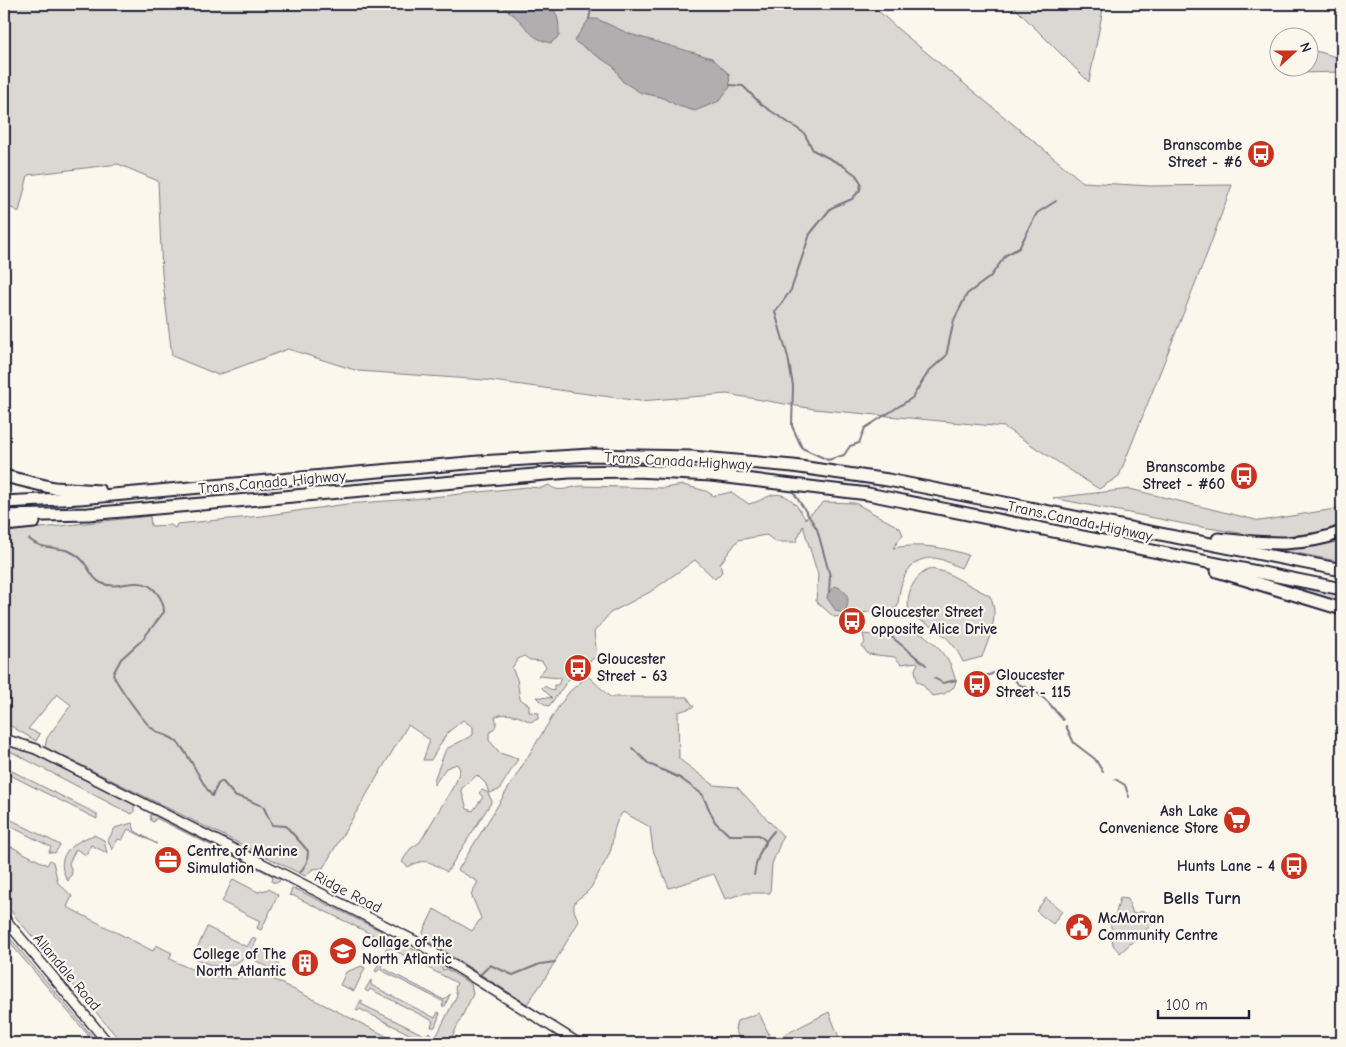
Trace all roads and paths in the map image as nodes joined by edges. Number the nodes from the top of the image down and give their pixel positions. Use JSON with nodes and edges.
{"nodes":[{"id":1,"x":4,"y":476,"type":"edge"},
{"id":2,"x":121,"y":494,"type":"junction"},
{"id":3,"x":4,"y":502,"type":"edge"},
{"id":4,"x":88,"y":514,"type":"junction"},
{"id":5,"x":4,"y":516,"type":"edge"},
{"id":6,"x":4,"y":525,"type":"edge"},
{"id":7,"x":1153,"y":532,"type":"junction"},
{"id":8,"x":1342,"y":532,"type":"edge"},
{"id":9,"x":1151,"y":551,"type":"junction"},
{"id":10,"x":1342,"y":570,"type":"edge"},
{"id":11,"x":1342,"y":590,"type":"edge"},
{"id":12,"x":1342,"y":609,"type":"edge"},
{"id":13,"x":4,"y":738,"type":"edge"},
{"id":14,"x":4,"y":918,"type":"edge"},
{"id":15,"x":108,"y":1043,"type":"edge"},
{"id":16,"x":578,"y":1043,"type":"edge"}],
"edges":[{"from":1,"to":2,"type":"highway"},
{"from":2,"to":3,"type":"highway","name":"Trans Canada Highway"},
{"from":2,"to":7,"type":"highway","name":"Trans Canada Highway"},
{"from":4,"to":5,"type":"highway","name":"Trans Canada Highway"},
{"from":4,"to":6,"type":"highway"},
{"from":4,"to":9,"type":"highway","name":"Trans Canada Highway"},
{"from":7,"to":8,"type":"highway"},
{"from":7,"to":10,"type":"highway","name":"Trans Canada Highway"},
{"from":9,"to":11,"type":"highway","name":"Trans Canada Highway"},
{"from":9,"to":12,"type":"highway"},
{"from":13,"to":16,"type":"street","name":"Ridge Road"},
{"from":14,"to":15,"type":"street","name":"Allandale Road"}]}
